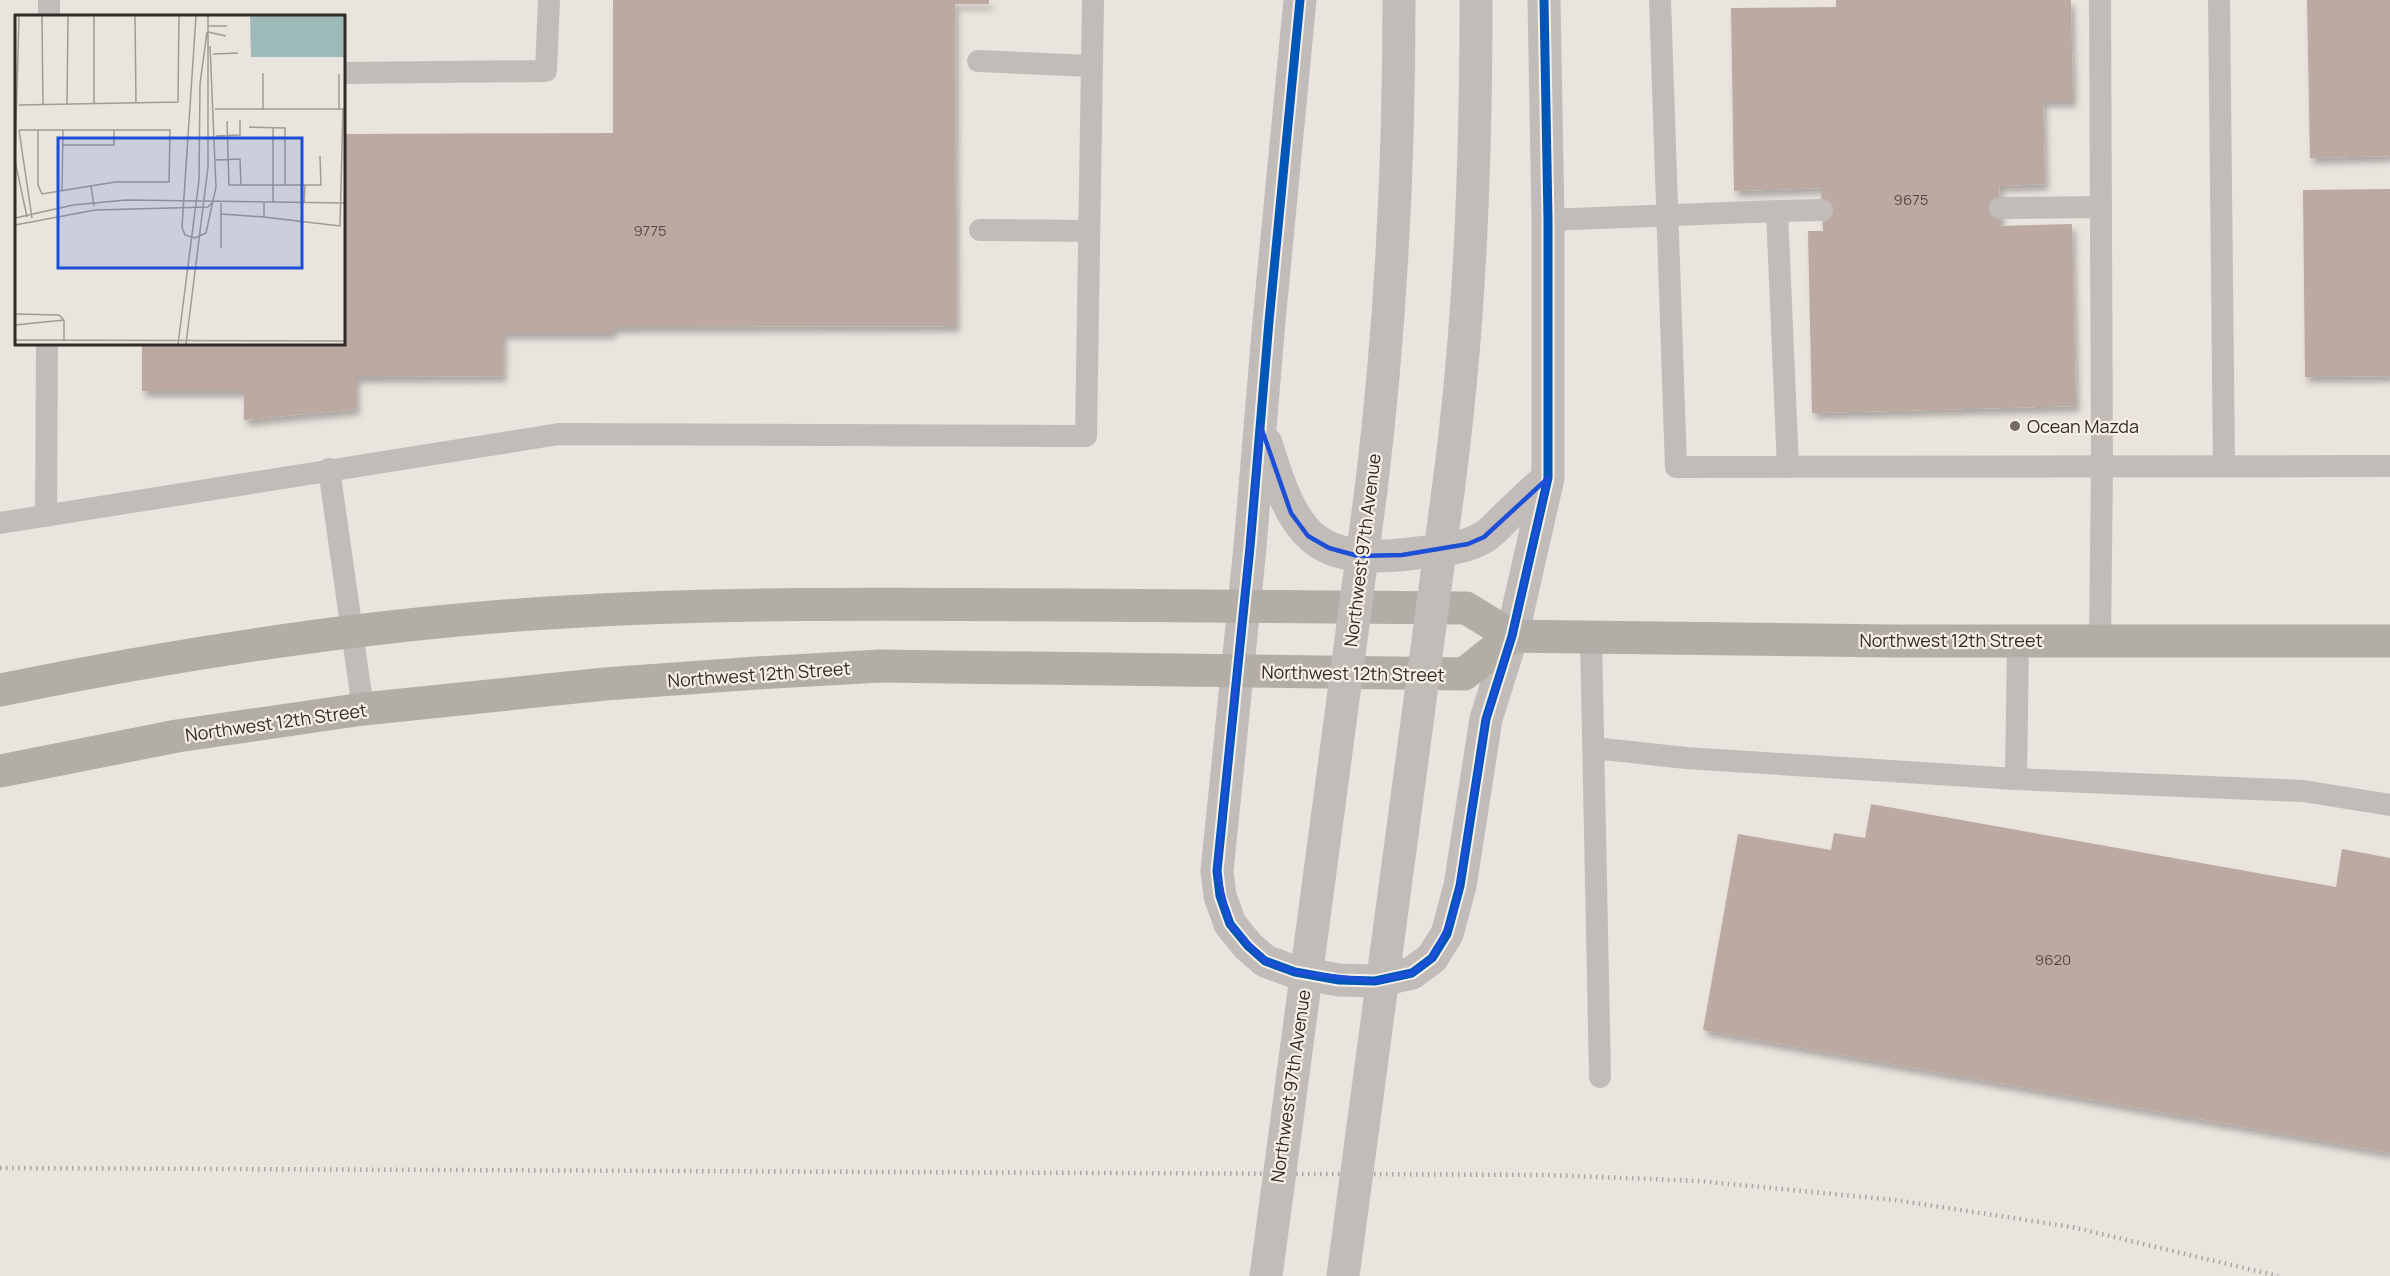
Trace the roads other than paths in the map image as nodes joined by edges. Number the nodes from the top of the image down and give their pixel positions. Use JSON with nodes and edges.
{"nodes":[{"id":1,"x":549,"y":0,"type":"edge"},
{"id":2,"x":1093,"y":0,"type":"edge"},
{"id":3,"x":1300,"y":0,"type":"edge"},
{"id":4,"x":1399,"y":0,"type":"edge"},
{"id":5,"x":1476,"y":0,"type":"edge"},
{"id":6,"x":1544,"y":0,"type":"edge"},
{"id":7,"x":1660,"y":0,"type":"edge"},
{"id":8,"x":2100,"y":0,"type":"edge"},
{"id":9,"x":2219,"y":0,"type":"edge"},
{"id":10,"x":978,"y":61,"type":"dead end"},
{"id":11,"x":1092,"y":66,"type":"junction"},
{"id":12,"x":345,"y":73,"type":"edge"},
{"id":13,"x":2101,"y":207,"type":"junction"},
{"id":14,"x":2000,"y":208,"type":"dead end"},
{"id":15,"x":1822,"y":210,"type":"dead end"},
{"id":16,"x":1777,"y":211,"type":"junction"},
{"id":17,"x":1667,"y":213,"type":"junction"},
{"id":18,"x":1548,"y":220,"type":"junction"},
{"id":19,"x":980,"y":230,"type":"dead end"},
{"id":20,"x":1089,"y":231,"type":"junction"},
{"id":21,"x":47,"y":345,"type":"edge"},
{"id":22,"x":1261,"y":427,"type":"junction"},
{"id":23,"x":2102,"y":466,"type":"junction"},
{"id":24,"x":2224,"y":466,"type":"junction"},
{"id":25,"x":2390,"y":466,"type":"edge"},
{"id":26,"x":1788,"y":467,"type":"junction"},
{"id":27,"x":329,"y":469,"type":"junction"},
{"id":28,"x":1548,"y":478,"type":"junction"},
{"id":29,"x":46,"y":516,"type":"junction"},
{"id":30,"x":0,"y":523,"type":"edge"},
{"id":31,"x":1243,"y":606,"type":"junction"},
{"id":32,"x":351,"y":632,"type":"junction"},
{"id":33,"x":1512,"y":636,"type":"junction"},
{"id":34,"x":1591,"y":638,"type":"junction"},
{"id":35,"x":2018,"y":640,"type":"junction"},
{"id":36,"x":2100,"y":641,"type":"junction"},
{"id":37,"x":2390,"y":641,"type":"edge"},
{"id":38,"x":1237,"y":671,"type":"junction"},
{"id":39,"x":0,"y":690,"type":"edge"},
{"id":40,"x":363,"y":709,"type":"junction"},
{"id":41,"x":1594,"y":748,"type":"junction"},
{"id":42,"x":0,"y":771,"type":"edge"},
{"id":43,"x":2016,"y":779,"type":"junction"},
{"id":44,"x":2390,"y":805,"type":"edge"},
{"id":45,"x":1600,"y":1077,"type":"dead end"},
{"id":46,"x":1266,"y":1276,"type":"edge"},
{"id":47,"x":1343,"y":1276,"type":"edge"}],
"edges":[{"from":1,"to":12,"type":"lane"},
{"from":2,"to":11,"type":"lane"},
{"from":3,"to":22,"type":"street"},
{"from":4,"to":46,"type":"street","name":"Northwest 97th Avenue","bridge":true},
{"from":5,"to":47,"type":"street","bridge":true},
{"from":6,"to":18,"type":"street"},
{"from":7,"to":17,"type":"lane"},
{"from":8,"to":13,"type":"lane"},
{"from":9,"to":24,"type":"lane"},
{"from":10,"to":11,"type":"lane"},
{"from":11,"to":20,"type":"lane"},
{"from":13,"to":14,"type":"lane"},
{"from":13,"to":23,"type":"lane"},
{"from":15,"to":16,"type":"lane"},
{"from":16,"to":17,"type":"lane"},
{"from":16,"to":26,"type":"lane"},
{"from":17,"to":18,"type":"lane"},
{"from":17,"to":26,"type":"lane"},
{"from":18,"to":28,"type":"street"},
{"from":19,"to":20,"type":"lane"},
{"from":20,"to":27,"type":"lane"},
{"from":21,"to":29,"type":"lane"},
{"from":22,"to":28,"type":"street"},
{"from":22,"to":31,"type":"street"},
{"from":23,"to":24,"type":"lane"},
{"from":23,"to":26,"type":"lane"},
{"from":23,"to":36,"type":"lane"},
{"from":24,"to":25,"type":"lane"},
{"from":27,"to":29,"type":"lane"},
{"from":27,"to":32,"type":"lane"},
{"from":28,"to":33,"type":"street"},
{"from":29,"to":30,"type":"lane"},
{"from":31,"to":32,"type":"main road","name":"Northwest 12th Street"},
{"from":31,"to":33,"type":"main road","name":"Northwest 12th Street"},
{"from":31,"to":38,"type":"street"},
{"from":32,"to":39,"type":"main road","name":"Northwest 12th Street"},
{"from":32,"to":40,"type":"lane"},
{"from":33,"to":34,"type":"main road","name":"Northwest 12th Street"},
{"from":33,"to":38,"type":"main road","name":"Northwest 12th Street"},
{"from":33,"to":38,"type":"street"},
{"from":34,"to":35,"type":"main road","name":"Northwest 12th Street"},
{"from":34,"to":41,"type":"lane"},
{"from":35,"to":36,"type":"main road","name":"Northwest 12th Street"},
{"from":35,"to":43,"type":"lane"},
{"from":36,"to":37,"type":"main road","name":"Northwest 12th Street"},
{"from":38,"to":40,"type":"main road","name":"Northwest 12th Street"},
{"from":40,"to":42,"type":"main road","name":"Northwest 12th Street"},
{"from":41,"to":43,"type":"lane"},
{"from":41,"to":45,"type":"lane"},
{"from":43,"to":44,"type":"lane"}]}
